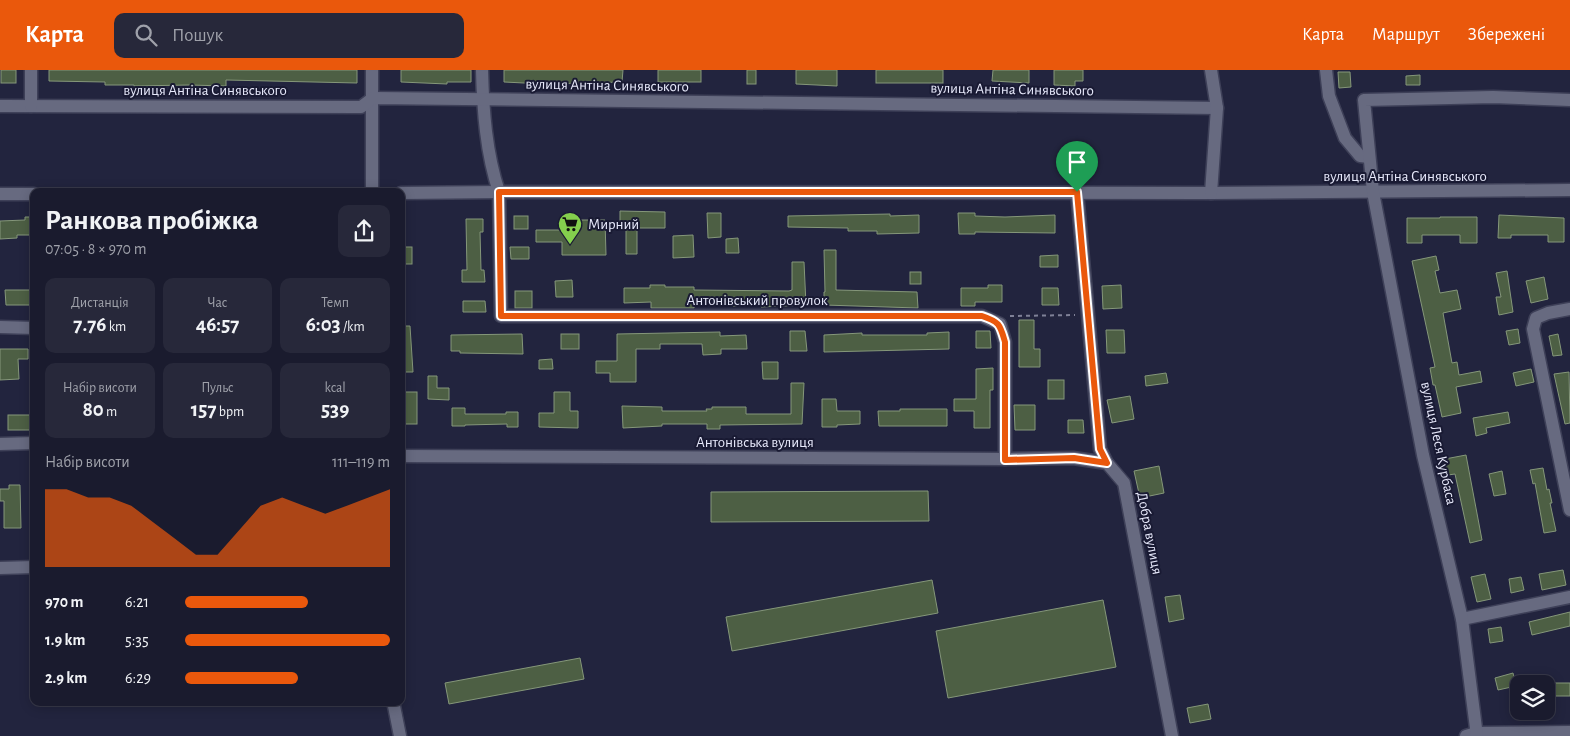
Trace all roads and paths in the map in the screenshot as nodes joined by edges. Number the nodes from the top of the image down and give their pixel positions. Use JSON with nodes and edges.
{"nodes":[{"id":1,"x":31,"y":70,"type":"edge"},
{"id":2,"x":372,"y":70,"type":"edge"},
{"id":3,"x":482,"y":70,"type":"edge"},
{"id":4,"x":1211,"y":70,"type":"edge"},
{"id":5,"x":1326,"y":70,"type":"edge"},
{"id":6,"x":373,"y":98,"type":"junction"},
{"id":7,"x":482,"y":100,"type":"junction"},
{"id":8,"x":1570,"y":100,"type":"edge"},
{"id":9,"x":0,"y":106,"type":"edge"},
{"id":10,"x":31,"y":106,"type":"junction"},
{"id":11,"x":1217,"y":108,"type":"junction"},
{"id":12,"x":1370,"y":157,"type":"junction"},
{"id":13,"x":372,"y":188,"type":"edge"},
{"id":14,"x":1570,"y":190,"type":"edge"},
{"id":15,"x":499,"y":192,"type":"junction"},
{"id":16,"x":1077,"y":192,"type":"junction"},
{"id":17,"x":1373,"y":192,"type":"junction"},
{"id":18,"x":405,"y":193,"type":"edge"},
{"id":19,"x":1211,"y":193,"type":"junction"},
{"id":20,"x":0,"y":194,"type":"edge"},
{"id":21,"x":30,"y":194,"type":"edge"},
{"id":22,"x":1570,"y":309,"type":"edge"},
{"id":23,"x":1088,"y":315,"type":"junction"},
{"id":24,"x":993,"y":320,"type":"junction"},
{"id":25,"x":0,"y":327,"type":"edge"},
{"id":26,"x":30,"y":328,"type":"edge"},
{"id":27,"x":30,"y":443,"type":"edge"},
{"id":28,"x":0,"y":444,"type":"edge"},
{"id":29,"x":405,"y":456,"type":"edge"},
{"id":30,"x":1005,"y":460,"type":"junction"},
{"id":31,"x":1107,"y":463,"type":"junction"},
{"id":32,"x":1570,"y":510,"type":"edge"},
{"id":33,"x":30,"y":567,"type":"edge"},
{"id":34,"x":0,"y":568,"type":"edge"},
{"id":35,"x":1570,"y":597,"type":"edge"},
{"id":36,"x":1462,"y":619,"type":"junction"},
{"id":37,"x":394,"y":706,"type":"edge"},
{"id":38,"x":1570,"y":732,"type":"edge"},
{"id":39,"x":1473,"y":735,"type":"edge"},
{"id":40,"x":400,"y":736,"type":"edge"},
{"id":41,"x":1172,"y":736,"type":"edge"}],
"edges":[{"from":1,"to":10,"type":"street"},
{"from":2,"to":6,"type":"street"},
{"from":3,"to":7,"type":"street"},
{"from":4,"to":11,"type":"street"},
{"from":5,"to":12,"type":"street"},
{"from":6,"to":7,"type":"street","name":"вулиця Антіна Синявського"},
{"from":6,"to":10,"type":"street","name":"вулиця Антіна Синявського"},
{"from":6,"to":13,"type":"street"},
{"from":7,"to":11,"type":"street","name":"вулиця Антіна Синявського"},
{"from":7,"to":15,"type":"street"},
{"from":8,"to":12,"type":"street","name":"вулиця Леся Курбаса"},
{"from":9,"to":10,"type":"street","name":"вулиця Антіна Синявського"},
{"from":11,"to":19,"type":"street"},
{"from":12,"to":17,"type":"street","name":"вулиця Леся Курбаса"},
{"from":14,"to":17,"type":"street","name":"вулиця Антіна Синявського"},
{"from":15,"to":16,"type":"street","name":"вулиця Антіна Синявського"},
{"from":15,"to":18,"type":"street","name":"вулиця Антіна Синявського"},
{"from":15,"to":24,"type":"street","name":"Антонівський провулок"},
{"from":16,"to":19,"type":"street","name":"вулиця Антіна Синявського"},
{"from":16,"to":23,"type":"street","name":"Добра вулиця"},
{"from":17,"to":19,"type":"street","name":"вулиця Антіна Синявського"},
{"from":17,"to":36,"type":"street","name":"вулиця Леся Курбаса"},
{"from":20,"to":21,"type":"street"},
{"from":22,"to":32,"type":"street"},
{"from":23,"to":24,"type":"path"},
{"from":23,"to":31,"type":"street","name":"Добра вулиця"},
{"from":24,"to":30,"type":"street"},
{"from":25,"to":26,"type":"street"},
{"from":27,"to":28,"type":"street"},
{"from":29,"to":30,"type":"street","name":"Антонівська вулиця"},
{"from":30,"to":31,"type":"street","name":"Антонівська вулиця"},
{"from":31,"to":41,"type":"street","name":"Добра вулиця"},
{"from":33,"to":34,"type":"street"},
{"from":35,"to":36,"type":"street"},
{"from":36,"to":39,"type":"street","name":"вулиця Леся Курбаса"},
{"from":37,"to":40,"type":"street"},
{"from":38,"to":39,"type":"street"}]}
